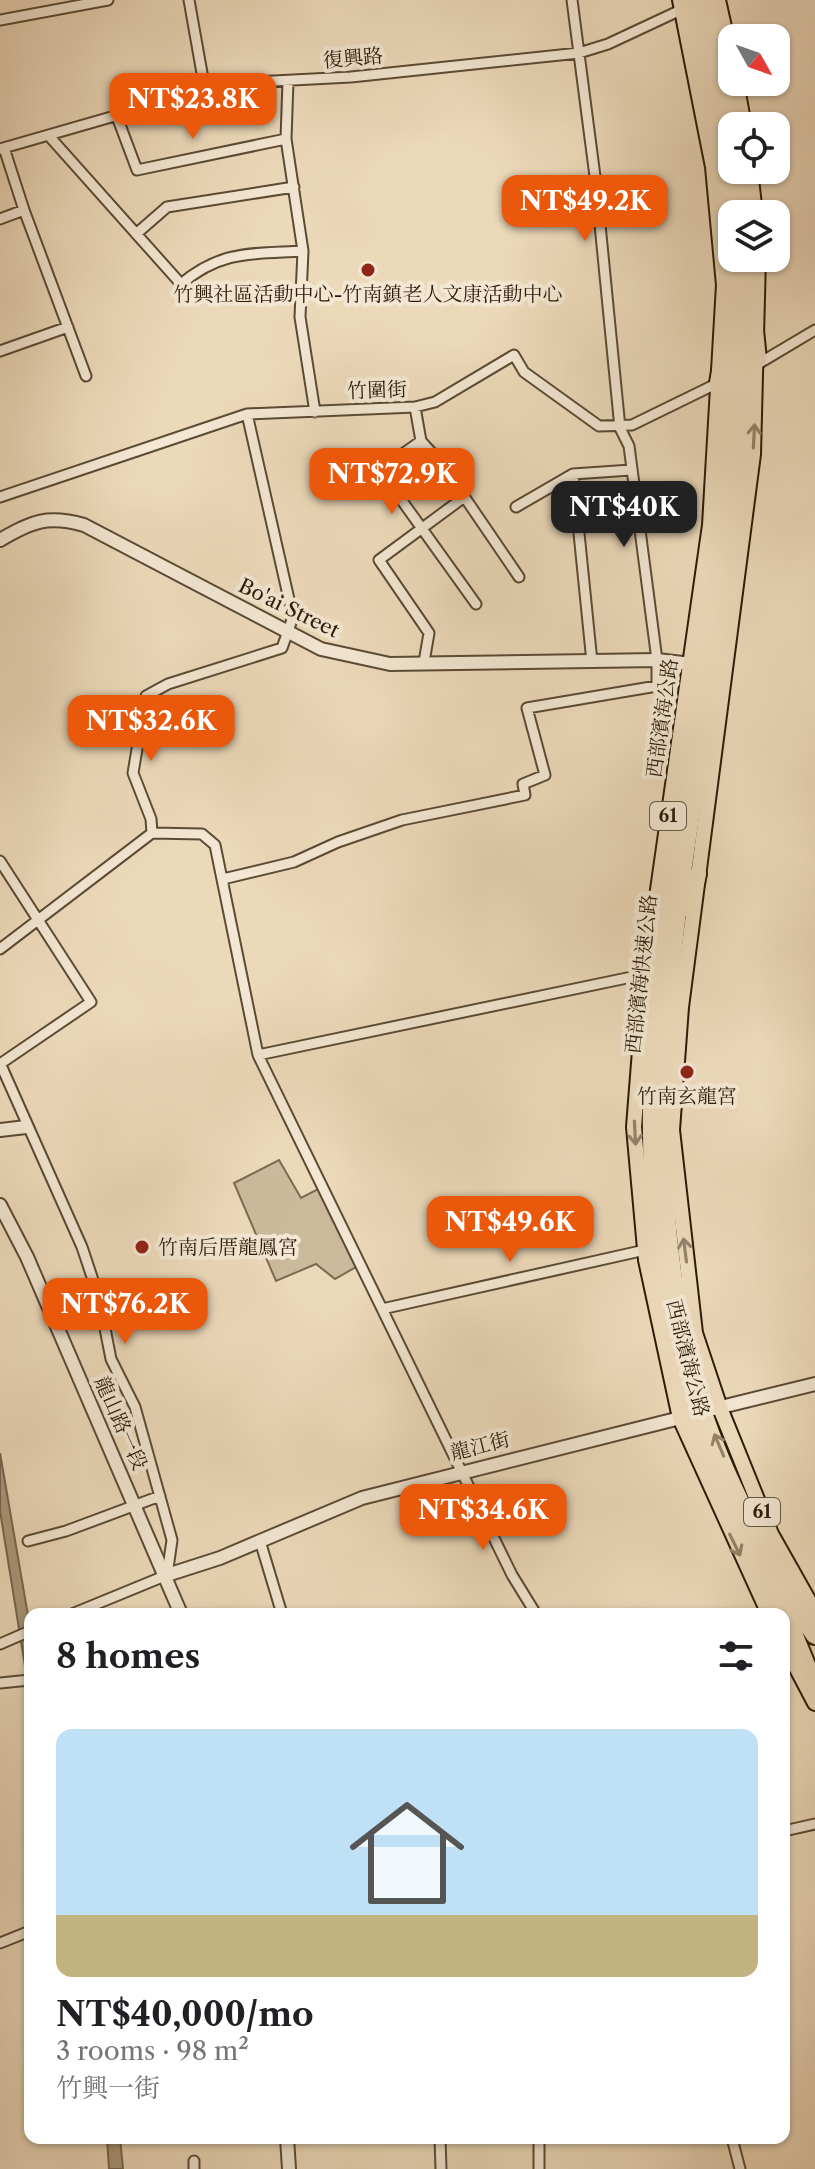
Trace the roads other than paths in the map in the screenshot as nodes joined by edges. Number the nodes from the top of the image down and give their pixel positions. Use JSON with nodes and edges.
{"nodes":[{"id":1,"x":108,"y":0,"type":"edge"},
{"id":2,"x":189,"y":0,"type":"edge"},
{"id":3,"x":572,"y":0,"type":"edge"},
{"id":4,"x":718,"y":0,"type":"edge"},
{"id":5,"x":694,"y":2,"type":"edge"},
{"id":6,"x":0,"y":20,"type":"edge"},
{"id":7,"x":723,"y":24,"type":"edge"},
{"id":8,"x":579,"y":53,"type":"junction"},
{"id":9,"x":288,"y":81,"type":"junction"},
{"id":10,"x":205,"y":90,"type":"junction"},
{"id":11,"x":728,"y":112,"type":"edge"},
{"id":12,"x":116,"y":114,"type":"junction"},
{"id":13,"x":49,"y":136,"type":"junction"},
{"id":14,"x":286,"y":139,"type":"junction"},
{"id":15,"x":2,"y":148,"type":"edge"},
{"id":16,"x":294,"y":187,"type":"junction"},
{"id":17,"x":727,"y":200,"type":"edge"},
{"id":18,"x":24,"y":210,"type":"junction"},
{"id":19,"x":0,"y":219,"type":"edge"},
{"id":20,"x":136,"y":234,"type":"junction"},
{"id":21,"x":303,"y":251,"type":"junction"},
{"id":22,"x":742,"y":272,"type":"edge"},
{"id":23,"x":743,"y":272,"type":"edge"},
{"id":24,"x":745,"y":272,"type":"edge"},
{"id":25,"x":68,"y":327,"type":"junction"},
{"id":26,"x":815,"y":330,"type":"edge"},
{"id":27,"x":0,"y":351,"type":"edge"},
{"id":28,"x":758,"y":362,"type":"junction"},
{"id":29,"x":86,"y":376,"type":"dead end"},
{"id":30,"x":718,"y":383,"type":"junction"},
{"id":31,"x":415,"y":407,"type":"junction"},
{"id":32,"x":315,"y":412,"type":"junction"},
{"id":33,"x":247,"y":414,"type":"junction"},
{"id":34,"x":620,"y":428,"type":"junction"},
{"id":35,"x":421,"y":441,"type":"junction"},
{"id":36,"x":631,"y":470,"type":"junction"},
{"id":37,"x":573,"y":474,"type":"junction"},
{"id":38,"x":0,"y":497,"type":"edge"},
{"id":39,"x":463,"y":498,"type":"junction"},
{"id":40,"x":516,"y":507,"type":"dead end"},
{"id":41,"x":422,"y":528,"type":"junction"},
{"id":42,"x":0,"y":540,"type":"edge"},
{"id":43,"x":519,"y":577,"type":"dead end"},
{"id":44,"x":476,"y":604,"type":"dead end"},
{"id":45,"x":288,"y":634,"type":"junction"},
{"id":46,"x":657,"y":660,"type":"junction"},
{"id":47,"x":424,"y":662,"type":"junction"},
{"id":48,"x":592,"y":662,"type":"junction"},
{"id":49,"x":708,"y":667,"type":"junction"},
{"id":50,"x":152,"y":833,"type":"junction"},
{"id":51,"x":0,"y":861,"type":"edge"},
{"id":52,"x":698,"y":874,"type":"junction"},
{"id":53,"x":223,"y":879,"type":"junction"},
{"id":54,"x":38,"y":921,"type":"junction"},
{"id":55,"x":0,"y":949,"type":"edge"},
{"id":56,"x":646,"y":974,"type":"junction"},
{"id":57,"x":669,"y":1000,"type":"junction"},
{"id":58,"x":641,"y":1037,"type":"junction"},
{"id":59,"x":258,"y":1055,"type":"junction"},
{"id":60,"x":0,"y":1063,"type":"edge"},
{"id":61,"x":649,"y":1115,"type":"junction"},
{"id":62,"x":26,"y":1127,"type":"junction"},
{"id":63,"x":0,"y":1130,"type":"edge"},
{"id":64,"x":0,"y":1205,"type":"edge"},
{"id":65,"x":645,"y":1250,"type":"junction"},
{"id":66,"x":382,"y":1309,"type":"junction"},
{"id":67,"x":815,"y":1384,"type":"edge"},
{"id":68,"x":698,"y":1413,"type":"junction"},
{"id":69,"x":462,"y":1471,"type":"junction"},
{"id":70,"x":160,"y":1496,"type":"junction"},
{"id":71,"x":136,"y":1506,"type":"junction"},
{"id":72,"x":28,"y":1541,"type":"dead end"},
{"id":73,"x":260,"y":1541,"type":"junction"},
{"id":74,"x":167,"y":1575,"type":"junction"},
{"id":75,"x":87,"y":1608,"type":"edge"},
{"id":76,"x":179,"y":1608,"type":"edge"},
{"id":77,"x":280,"y":1608,"type":"edge"},
{"id":78,"x":532,"y":1608,"type":"edge"},
{"id":79,"x":799,"y":1611,"type":"edge"},
{"id":80,"x":24,"y":1634,"type":"edge"},
{"id":81,"x":815,"y":1637,"type":"edge"},
{"id":82,"x":0,"y":1644,"type":"edge"},
{"id":83,"x":790,"y":1655,"type":"edge"},
{"id":84,"x":815,"y":1665,"type":"edge"},
{"id":85,"x":24,"y":1681,"type":"edge"},
{"id":86,"x":0,"y":1683,"type":"edge"},
{"id":87,"x":815,"y":1687,"type":"edge"},
{"id":88,"x":815,"y":1703,"type":"edge"},
{"id":89,"x":815,"y":1824,"type":"edge"},
{"id":90,"x":790,"y":1830,"type":"edge"},
{"id":91,"x":24,"y":1933,"type":"edge"},
{"id":92,"x":0,"y":1943,"type":"edge"},
{"id":93,"x":287,"y":2144,"type":"edge"},
{"id":94,"x":440,"y":2144,"type":"edge"},
{"id":95,"x":539,"y":2144,"type":"edge"},
{"id":96,"x":734,"y":2144,"type":"edge"},
{"id":97,"x":289,"y":2169,"type":"edge"},
{"id":98,"x":441,"y":2169,"type":"edge"},
{"id":99,"x":539,"y":2169,"type":"edge"},
{"id":100,"x":740,"y":2169,"type":"edge"}],
"edges":[{"from":1,"to":6,"type":"street"},
{"from":2,"to":10,"type":"street"},
{"from":3,"to":8,"type":"street"},
{"from":4,"to":7,"type":"main road"},
{"from":5,"to":8,"type":"street","name":"復興路"},
{"from":5,"to":11,"type":"highway"},
{"from":5,"to":17,"type":"highway"},
{"from":5,"to":30,"type":"main road","name":"西部濱海公路","number":"61"},
{"from":8,"to":9,"type":"street","name":"復興路"},
{"from":8,"to":34,"type":"street"},
{"from":9,"to":10,"type":"street","name":"復興路"},
{"from":9,"to":14,"type":"street"},
{"from":10,"to":12,"type":"street","name":"復興路"},
{"from":12,"to":13,"type":"street","name":"復興路"},
{"from":12,"to":14,"type":"street"},
{"from":13,"to":15,"type":"street","name":"復興路"},
{"from":13,"to":20,"type":"street"},
{"from":14,"to":16,"type":"street"},
{"from":15,"to":18,"type":"street"},
{"from":16,"to":20,"type":"street"},
{"from":16,"to":21,"type":"street"},
{"from":18,"to":19,"type":"street"},
{"from":18,"to":25,"type":"street"},
{"from":20,"to":21,"type":"street"},
{"from":21,"to":32,"type":"street"},
{"from":22,"to":30,"type":"highway"},
{"from":23,"to":49,"type":"highway","name":"西部濱海快速公路","number":"61"},
{"from":24,"to":28,"type":"highway"},
{"from":25,"to":27,"type":"street"},
{"from":25,"to":29,"type":"street"},
{"from":26,"to":28,"type":"street"},
{"from":49,"to":28,"type":"main road","name":"西部濱海公路","number":"61","one_way":true},
{"from":30,"to":34,"type":"street"},
{"from":30,"to":49,"type":"main road","name":"西部濱海公路","number":"61"},
{"from":31,"to":32,"type":"street","name":"竹圍街"},
{"from":31,"to":34,"type":"street","name":"竹圍街"},
{"from":31,"to":35,"type":"street"},
{"from":32,"to":33,"type":"street","name":"竹圍街"},
{"from":33,"to":38,"type":"street","name":"竹圍街"},
{"from":33,"to":45,"type":"street"},
{"from":34,"to":36,"type":"street"},
{"from":35,"to":39,"type":"street"},
{"from":35,"to":41,"type":"street"},
{"from":36,"to":37,"type":"street"},
{"from":36,"to":46,"type":"street"},
{"from":37,"to":40,"type":"street"},
{"from":37,"to":48,"type":"street"},
{"from":39,"to":41,"type":"street"},
{"from":39,"to":43,"type":"street"},
{"from":41,"to":44,"type":"street"},
{"from":41,"to":47,"type":"street"},
{"from":42,"to":45,"type":"street","name":"Bo'ai Street"},
{"from":45,"to":47,"type":"street","name":"Bo'ai Street"},
{"from":45,"to":50,"type":"street"},
{"from":46,"to":48,"type":"street","name":"Bo'ai Street"},
{"from":46,"to":49,"type":"street","name":"Bo'ai Street"},
{"from":46,"to":53,"type":"street"},
{"from":47,"to":48,"type":"street","name":"Bo'ai Street"},
{"from":49,"to":52,"type":"main road","name":"西部濱海公路","number":"61"},
{"from":49,"to":56,"type":"main road","name":"西部濱海公路","number":"61"},
{"from":49,"to":57,"type":"highway","name":"西部濱海快速公路","number":"61"},
{"from":49,"to":61,"type":"highway","name":"西部濱海快速公路","number":"61"},
{"from":50,"to":53,"type":"street"},
{"from":50,"to":54,"type":"street"},
{"from":51,"to":54,"type":"street"},
{"from":52,"to":57,"type":"highway"},
{"from":68,"to":52,"type":"main road","name":"西部濱海公路","number":"61","one_way":true},
{"from":53,"to":59,"type":"street"},
{"from":54,"to":55,"type":"street"},
{"from":54,"to":60,"type":"street"},
{"from":56,"to":58,"type":"main road","name":"西部濱海公路","number":"61"},
{"from":56,"to":59,"type":"street"},
{"from":57,"to":68,"type":"highway","name":"西部濱海快速公路","number":"61"},
{"from":58,"to":61,"type":"highway"},
{"from":58,"to":65,"type":"main road","name":"西部濱海公路","number":"61","one_way":true},
{"from":59,"to":66,"type":"street"},
{"from":60,"to":62,"type":"street"},
{"from":61,"to":68,"type":"highway","name":"西部濱海快速公路","number":"61"},
{"from":62,"to":63,"type":"street"},
{"from":62,"to":70,"type":"street"},
{"from":64,"to":71,"type":"street","name":"龍山路一段"},
{"from":65,"to":66,"type":"street"},
{"from":65,"to":68,"type":"main road","name":"西部濱海公路","number":"61"},
{"from":66,"to":69,"type":"street"},
{"from":67,"to":68,"type":"street","name":"龍江街"},
{"from":68,"to":69,"type":"street","name":"龍江街"},
{"from":68,"to":79,"type":"main road","name":"西部濱海公路","number":"61"},
{"from":68,"to":79,"type":"highway","name":"西部濱海快速公路","number":"61"},
{"from":69,"to":73,"type":"street","name":"龍江街"},
{"from":69,"to":78,"type":"street"},
{"from":70,"to":71,"type":"street"},
{"from":70,"to":74,"type":"street"},
{"from":71,"to":72,"type":"street"},
{"from":71,"to":74,"type":"street","name":"龍山路一段"},
{"from":73,"to":74,"type":"street","name":"龍江街"},
{"from":73,"to":77,"type":"street"},
{"from":74,"to":75,"type":"street"},
{"from":74,"to":76,"type":"street","name":"龍山路一段"},
{"from":79,"to":81,"type":"highway"},
{"from":79,"to":84,"type":"highway","name":"西部濱海快速公路","number":"61"},
{"from":79,"to":87,"type":"highway"},
{"from":80,"to":82,"type":"street"},
{"from":83,"to":88,"type":"main road"},
{"from":85,"to":86,"type":"street"},
{"from":89,"to":90,"type":"street"},
{"from":91,"to":92,"type":"street"},
{"from":93,"to":97,"type":"street"},
{"from":94,"to":98,"type":"street"},
{"from":95,"to":99,"type":"street"},
{"from":96,"to":100,"type":"street"}]}
